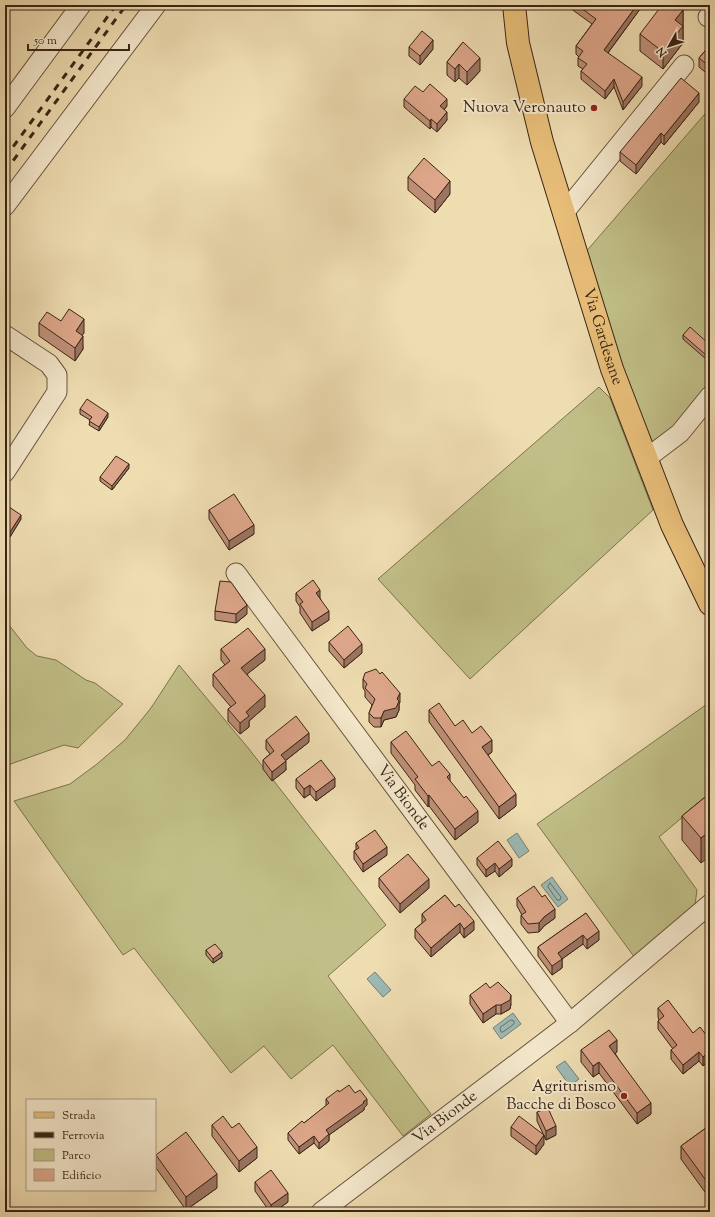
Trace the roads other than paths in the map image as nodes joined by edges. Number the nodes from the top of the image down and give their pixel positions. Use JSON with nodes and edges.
{"nodes":[{"id":1,"x":81,"y":5,"type":"edge"},
{"id":2,"x":156,"y":5,"type":"edge"},
{"id":3,"x":514,"y":5,"type":"edge"},
{"id":4,"x":684,"y":65,"type":"dead end"},
{"id":5,"x":5,"y":108,"type":"edge"},
{"id":6,"x":5,"y":206,"type":"edge"},
{"id":7,"x":563,"y":214,"type":"junction"},
{"id":8,"x":5,"y":335,"type":"edge"},
{"id":9,"x":710,"y":396,"type":"edge"},
{"id":10,"x":647,"y":458,"type":"junction"},
{"id":11,"x":5,"y":472,"type":"edge"},
{"id":12,"x":236,"y":573,"type":"dead end"},
{"id":13,"x":710,"y":604,"type":"edge"},
{"id":14,"x":710,"y":904,"type":"edge"},
{"id":15,"x":570,"y":1023,"type":"junction"},
{"id":16,"x":321,"y":1212,"type":"edge"}],
"edges":[{"from":1,"to":5,"type":"street"},
{"from":2,"to":6,"type":"street"},
{"from":3,"to":7,"type":"main road","name":"Via Gardesane"},
{"from":4,"to":7,"type":"street"},
{"from":7,"to":10,"type":"main road","name":"Via Gardesane"},
{"from":8,"to":11,"type":"street"},
{"from":9,"to":10,"type":"street"},
{"from":10,"to":13,"type":"main road","name":"Via Gardesane"},
{"from":12,"to":15,"type":"street","name":"Via Bionde"},
{"from":14,"to":15,"type":"street","name":"Via Bionde"},
{"from":15,"to":16,"type":"street","name":"Via Bionde"}]}
